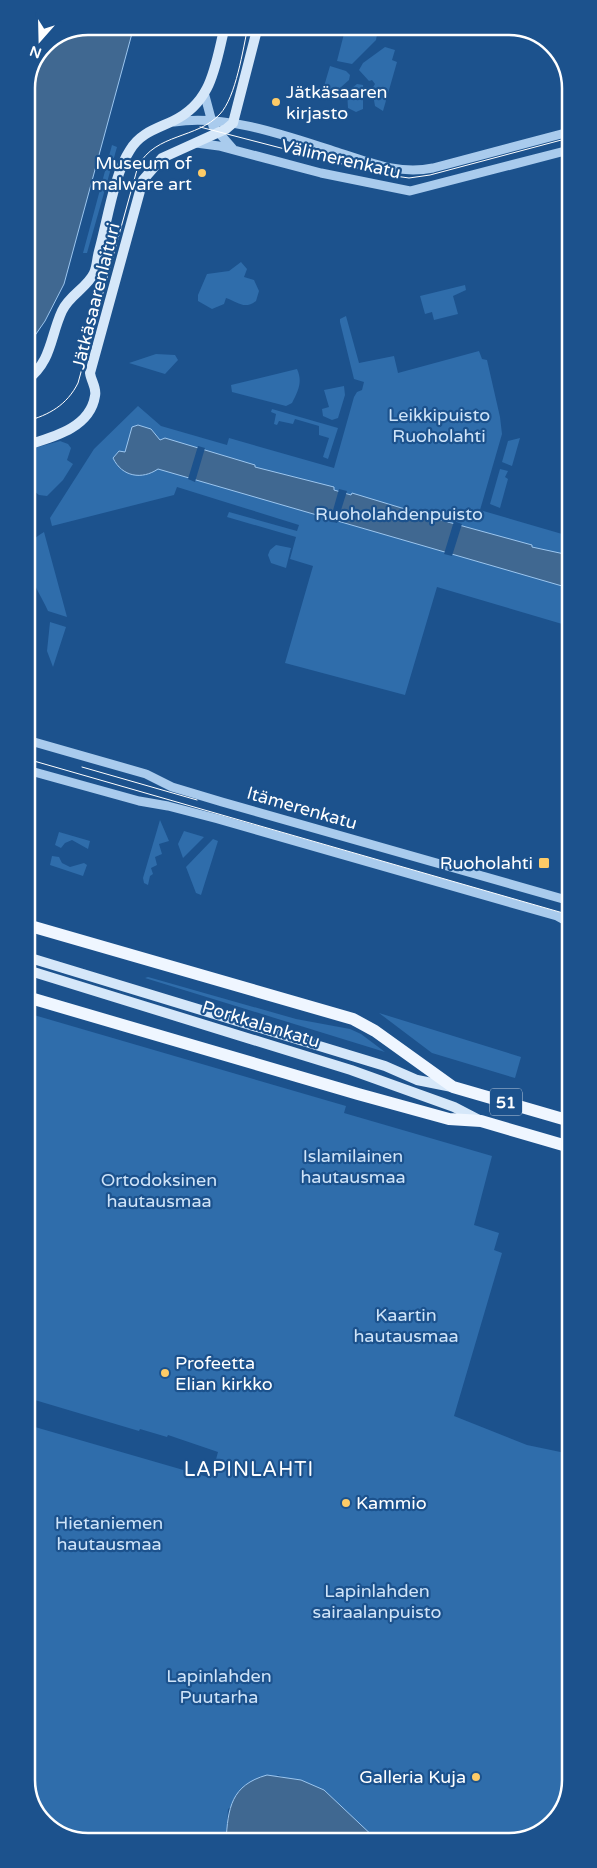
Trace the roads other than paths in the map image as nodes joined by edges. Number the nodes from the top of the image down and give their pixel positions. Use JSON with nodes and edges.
{"nodes":[{"id":1,"x":222,"y":35,"type":"edge"},
{"id":2,"x":256,"y":35,"type":"edge"},
{"id":3,"x":205,"y":96,"type":"junction"},
{"id":4,"x":211,"y":121,"type":"junction"},
{"id":5,"x":172,"y":122,"type":"junction"},
{"id":6,"x":233,"y":123,"type":"junction"},
{"id":7,"x":251,"y":128,"type":"joint"},
{"id":8,"x":218,"y":133,"type":"junction"},
{"id":9,"x":562,"y":134,"type":"edge"},
{"id":10,"x":193,"y":143,"type":"junction"},
{"id":11,"x":237,"y":151,"type":"junction"},
{"id":12,"x":562,"y":152,"type":"edge"},
{"id":13,"x":35,"y":373,"type":"edge"},
{"id":14,"x":35,"y":443,"type":"edge"},
{"id":15,"x":35,"y":742,"type":"edge"},
{"id":16,"x":35,"y":772,"type":"edge"},
{"id":17,"x":562,"y":899,"type":"edge"},
{"id":18,"x":562,"y":919,"type":"edge"},
{"id":19,"x":35,"y":927,"type":"edge"},
{"id":20,"x":35,"y":959,"type":"edge"},
{"id":21,"x":35,"y":972,"type":"edge"},
{"id":22,"x":35,"y":998,"type":"edge"},
{"id":23,"x":453,"y":1087,"type":"junction"},
{"id":24,"x":562,"y":1119,"type":"edge"},
{"id":25,"x":481,"y":1121,"type":"junction"},
{"id":26,"x":562,"y":1145,"type":"edge"}],
"edges":[{"from":1,"to":3,"type":"main road"},
{"from":2,"to":6,"type":"main road"},
{"from":3,"to":4,"type":"street"},
{"from":3,"to":5,"type":"main road"},
{"from":4,"to":5,"type":"street","name":"Jätkäsaarenlaituri"},
{"from":4,"to":6,"type":"street","name":"Jätkäsaarenlaituri"},
{"from":4,"to":8,"type":"street"},
{"from":5,"to":13,"type":"main road","name":"Jätkäsaarenlaituri"},
{"from":6,"to":7,"type":"street","name":"Jätkäsaarenlaituri"},
{"from":6,"to":8,"type":"main road","name":"Jätkäsaarenlaituri"},
{"from":7,"to":9,"type":"street","name":"Välimerenkatu"},
{"from":8,"to":10,"type":"main road","name":"Jätkäsaarenlaituri"},
{"from":8,"to":11,"type":"street"},
{"from":10,"to":11,"type":"street","name":"Välimerenkatu"},
{"from":10,"to":14,"type":"main road","name":"Jätkäsaarenlaituri"},
{"from":11,"to":12,"type":"street","name":"Välimerenkatu"},
{"from":15,"to":17,"type":"street","name":"Itämerenkatu"},
{"from":16,"to":18,"type":"street","name":"Itämerenkatu"},
{"from":19,"to":23,"type":"main road","name":"Porkkalankatu"},
{"from":20,"to":23,"type":"main road","name":"Porkkalankatu"},
{"from":21,"to":25,"type":"main road","name":"Porkkalankatu","number":"51"},
{"from":22,"to":25,"type":"main road","name":"Porkkalankatu"},
{"from":23,"to":24,"type":"main road","name":"Porkkalankatu","number":"51"},
{"from":25,"to":26,"type":"main road","name":"Porkkalankatu","number":"51"}]}
